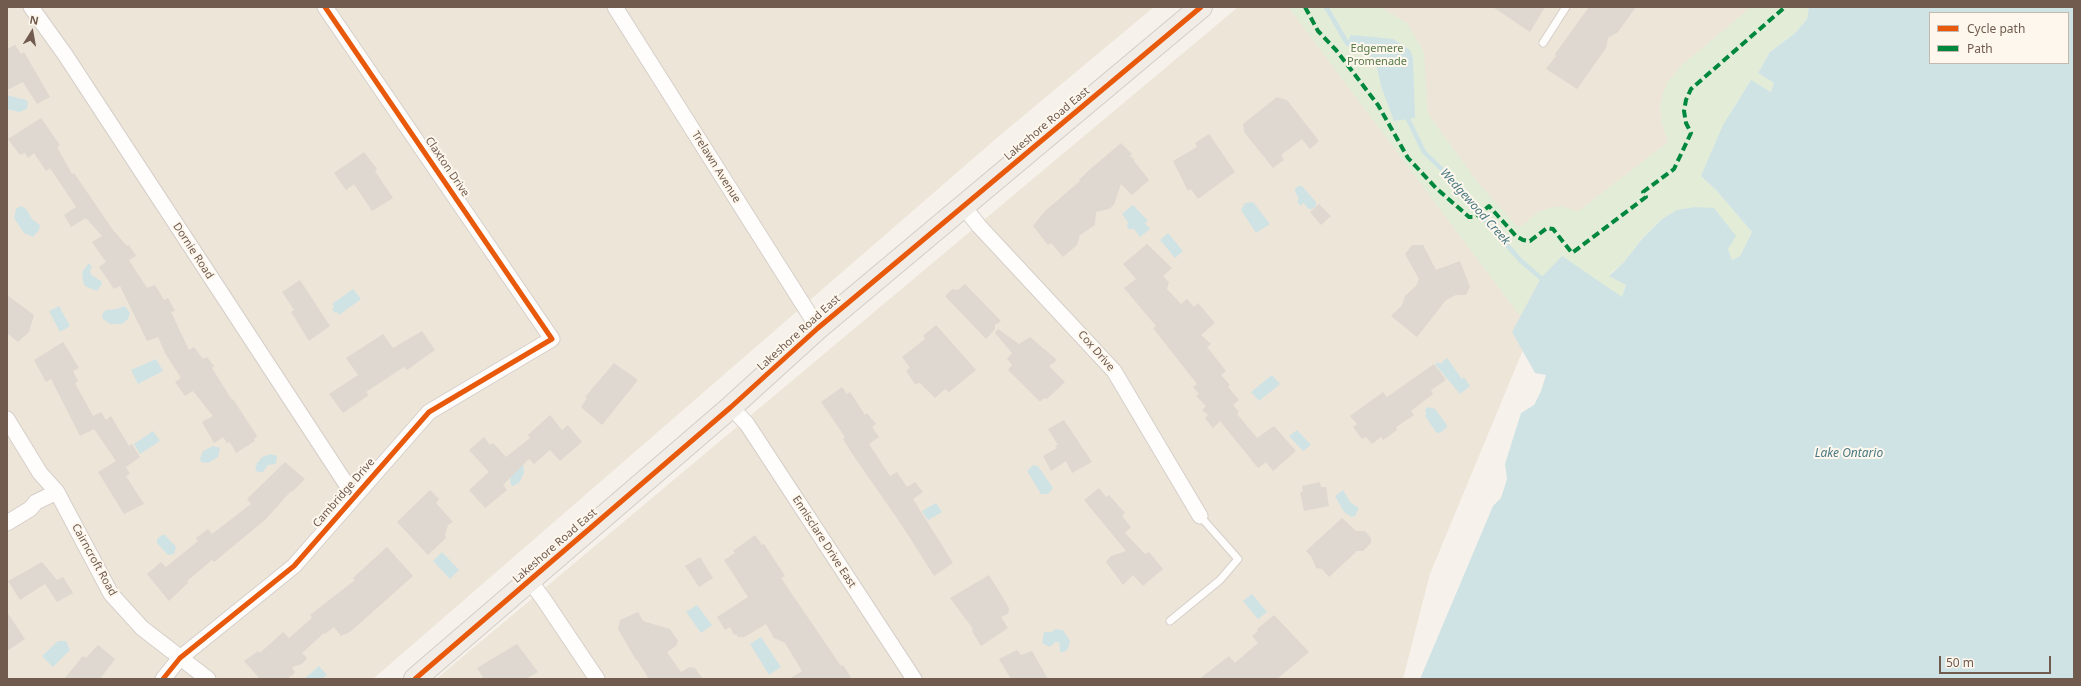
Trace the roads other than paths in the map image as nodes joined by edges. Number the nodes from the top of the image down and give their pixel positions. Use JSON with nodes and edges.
{"nodes":[{"id":1,"x":31,"y":7,"type":"edge"},
{"id":2,"x":325,"y":7,"type":"edge"},
{"id":3,"x":615,"y":7,"type":"edge"},
{"id":4,"x":1201,"y":7,"type":"edge"},
{"id":5,"x":1566,"y":7,"type":"edge"},
{"id":6,"x":1543,"y":43,"type":"dead end"},
{"id":7,"x":964,"y":206,"type":"junction"},
{"id":8,"x":818,"y":328,"type":"junction"},
{"id":9,"x":552,"y":339,"type":"joint"},
{"id":10,"x":732,"y":407,"type":"junction"},
{"id":11,"x":7,"y":418,"type":"edge"},
{"id":12,"x":57,"y":492,"type":"junction"},
{"id":13,"x":354,"y":496,"type":"junction"},
{"id":14,"x":1200,"y":516,"type":"joint"},
{"id":15,"x":7,"y":523,"type":"edge"},
{"id":16,"x":530,"y":581,"type":"junction"},
{"id":17,"x":1170,"y":621,"type":"dead end"},
{"id":18,"x":180,"y":658,"type":"junction"},
{"id":19,"x":164,"y":679,"type":"edge"},
{"id":20,"x":208,"y":679,"type":"edge"},
{"id":21,"x":415,"y":679,"type":"edge"},
{"id":22,"x":597,"y":679,"type":"edge"},
{"id":23,"x":914,"y":679,"type":"edge"}],
"edges":[{"from":1,"to":13,"type":"street","name":"Dornie Road"},
{"from":2,"to":9,"type":"street","name":"Claxton Drive"},
{"from":3,"to":8,"type":"street","name":"Trelawn Avenue"},
{"from":4,"to":7,"type":"main road","name":"Lakeshore Road East"},
{"from":5,"to":6,"type":"lane"},
{"from":7,"to":8,"type":"main road","name":"Lakeshore Road East"},
{"from":7,"to":14,"type":"street","name":"Cox Drive"},
{"from":8,"to":10,"type":"main road","name":"Lakeshore Road East"},
{"from":9,"to":13,"type":"street","name":"Cambridge Drive"},
{"from":10,"to":16,"type":"main road","name":"Lakeshore Road East"},
{"from":10,"to":23,"type":"street","name":"Ennisclare Drive East"},
{"from":11,"to":12,"type":"street","name":"Cairncroft Road"},
{"from":12,"to":15,"type":"street"},
{"from":12,"to":18,"type":"street","name":"Cairncroft Road"},
{"from":13,"to":18,"type":"street","name":"Cambridge Drive"},
{"from":14,"to":17,"type":"lane"},
{"from":16,"to":21,"type":"main road","name":"Lakeshore Road East"},
{"from":16,"to":22,"type":"street"},
{"from":18,"to":19,"type":"street","name":"Cambridge Drive"},
{"from":18,"to":20,"type":"street","name":"Cairncroft Road"}]}
